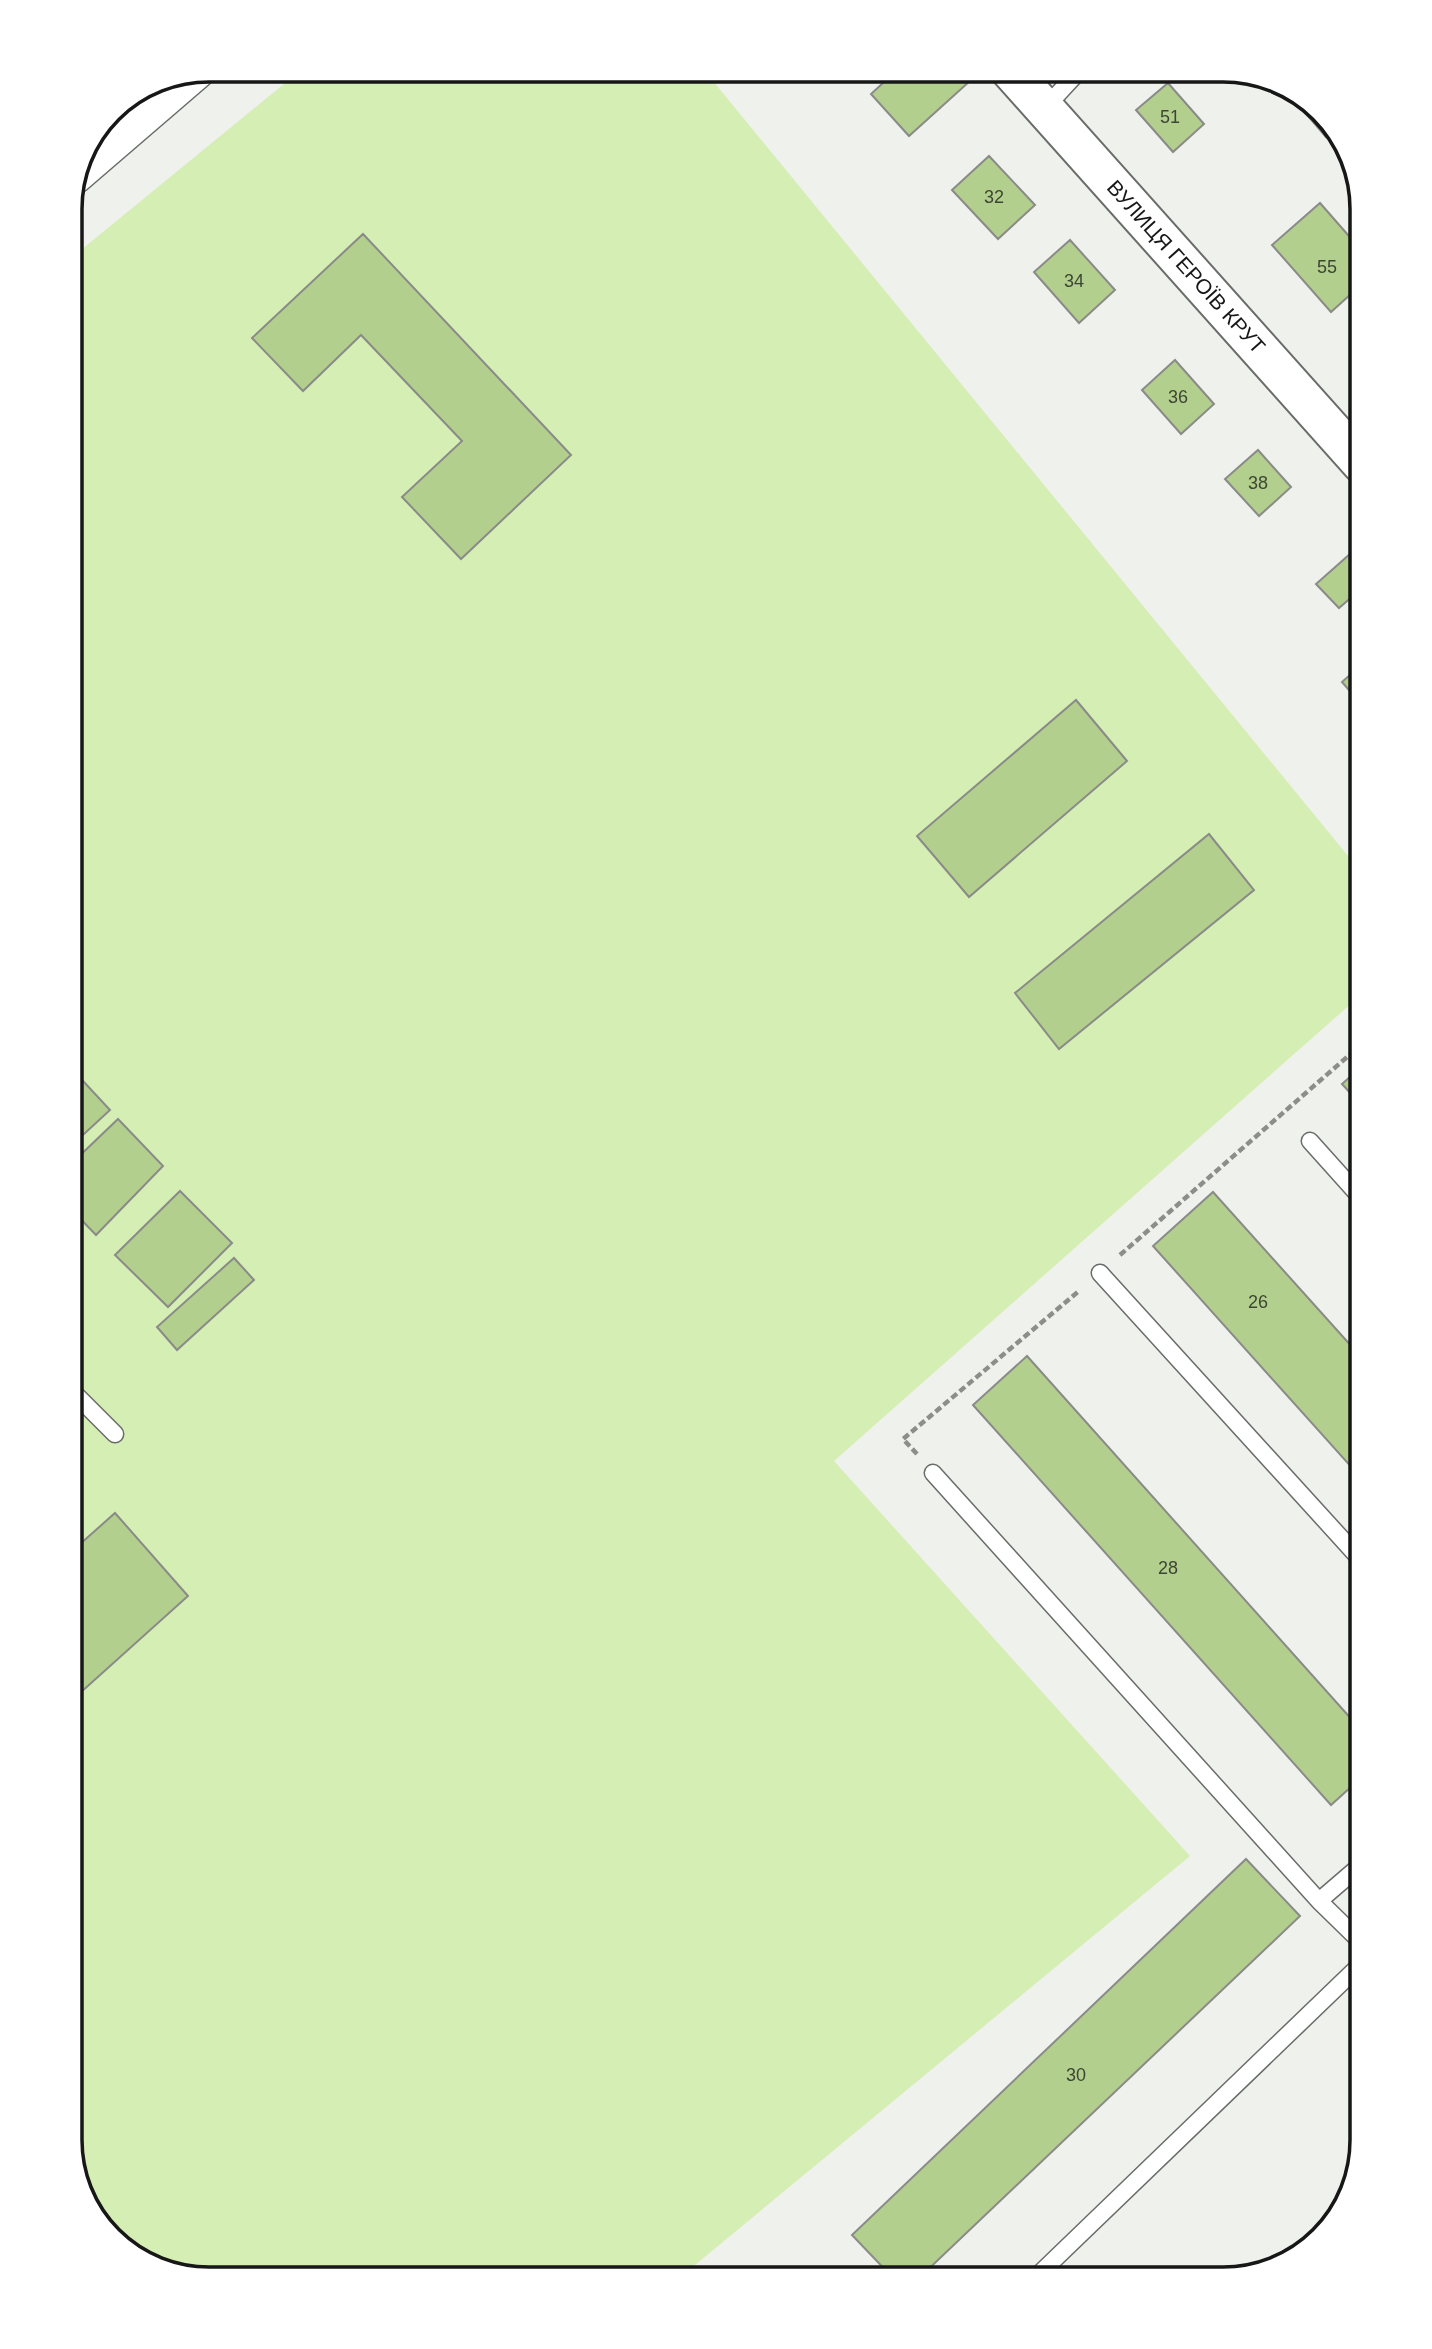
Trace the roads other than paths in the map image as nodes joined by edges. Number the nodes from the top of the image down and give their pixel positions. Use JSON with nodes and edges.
{"nodes":[{"id":1,"x":1021,"y":83,"type":"edge"},
{"id":2,"x":1068,"y":83,"type":"edge"},
{"id":3,"x":182,"y":85,"type":"edge"},
{"id":4,"x":1044,"y":109,"type":"junction"},
{"id":5,"x":91,"y":164,"type":"edge"},
{"id":6,"x":1350,"y":451,"type":"edge"},
{"id":7,"x":1310,"y":1141,"type":"dead end"},
{"id":8,"x":1350,"y":1186,"type":"edge"},
{"id":9,"x":1100,"y":1273,"type":"dead end"},
{"id":10,"x":82,"y":1401,"type":"edge"},
{"id":11,"x":115,"y":1434,"type":"dead end"},
{"id":12,"x":933,"y":1473,"type":"dead end"},
{"id":13,"x":1350,"y":1548,"type":"edge"},
{"id":14,"x":1350,"y":1874,"type":"edge"},
{"id":15,"x":1320,"y":1900,"type":"junction"},
{"id":16,"x":1350,"y":1931,"type":"edge"},
{"id":17,"x":1350,"y":1975,"type":"edge"},
{"id":18,"x":1047,"y":2267,"type":"edge"}],
"edges":[{"from":1,"to":4,"type":"street","name":"ВУЛИЦЯ ГЕРОЇВ КРУТ"},
{"from":2,"to":4,"type":"lane"},
{"from":3,"to":5,"type":"street"},
{"from":4,"to":6,"type":"street","name":"ВУЛИЦЯ ГЕРОЇВ КРУТ"},
{"from":7,"to":8,"type":"lane"},
{"from":9,"to":13,"type":"lane"},
{"from":10,"to":11,"type":"lane"},
{"from":12,"to":15,"type":"lane"},
{"from":14,"to":15,"type":"lane"},
{"from":15,"to":16,"type":"lane"},
{"from":17,"to":18,"type":"lane"}]}
